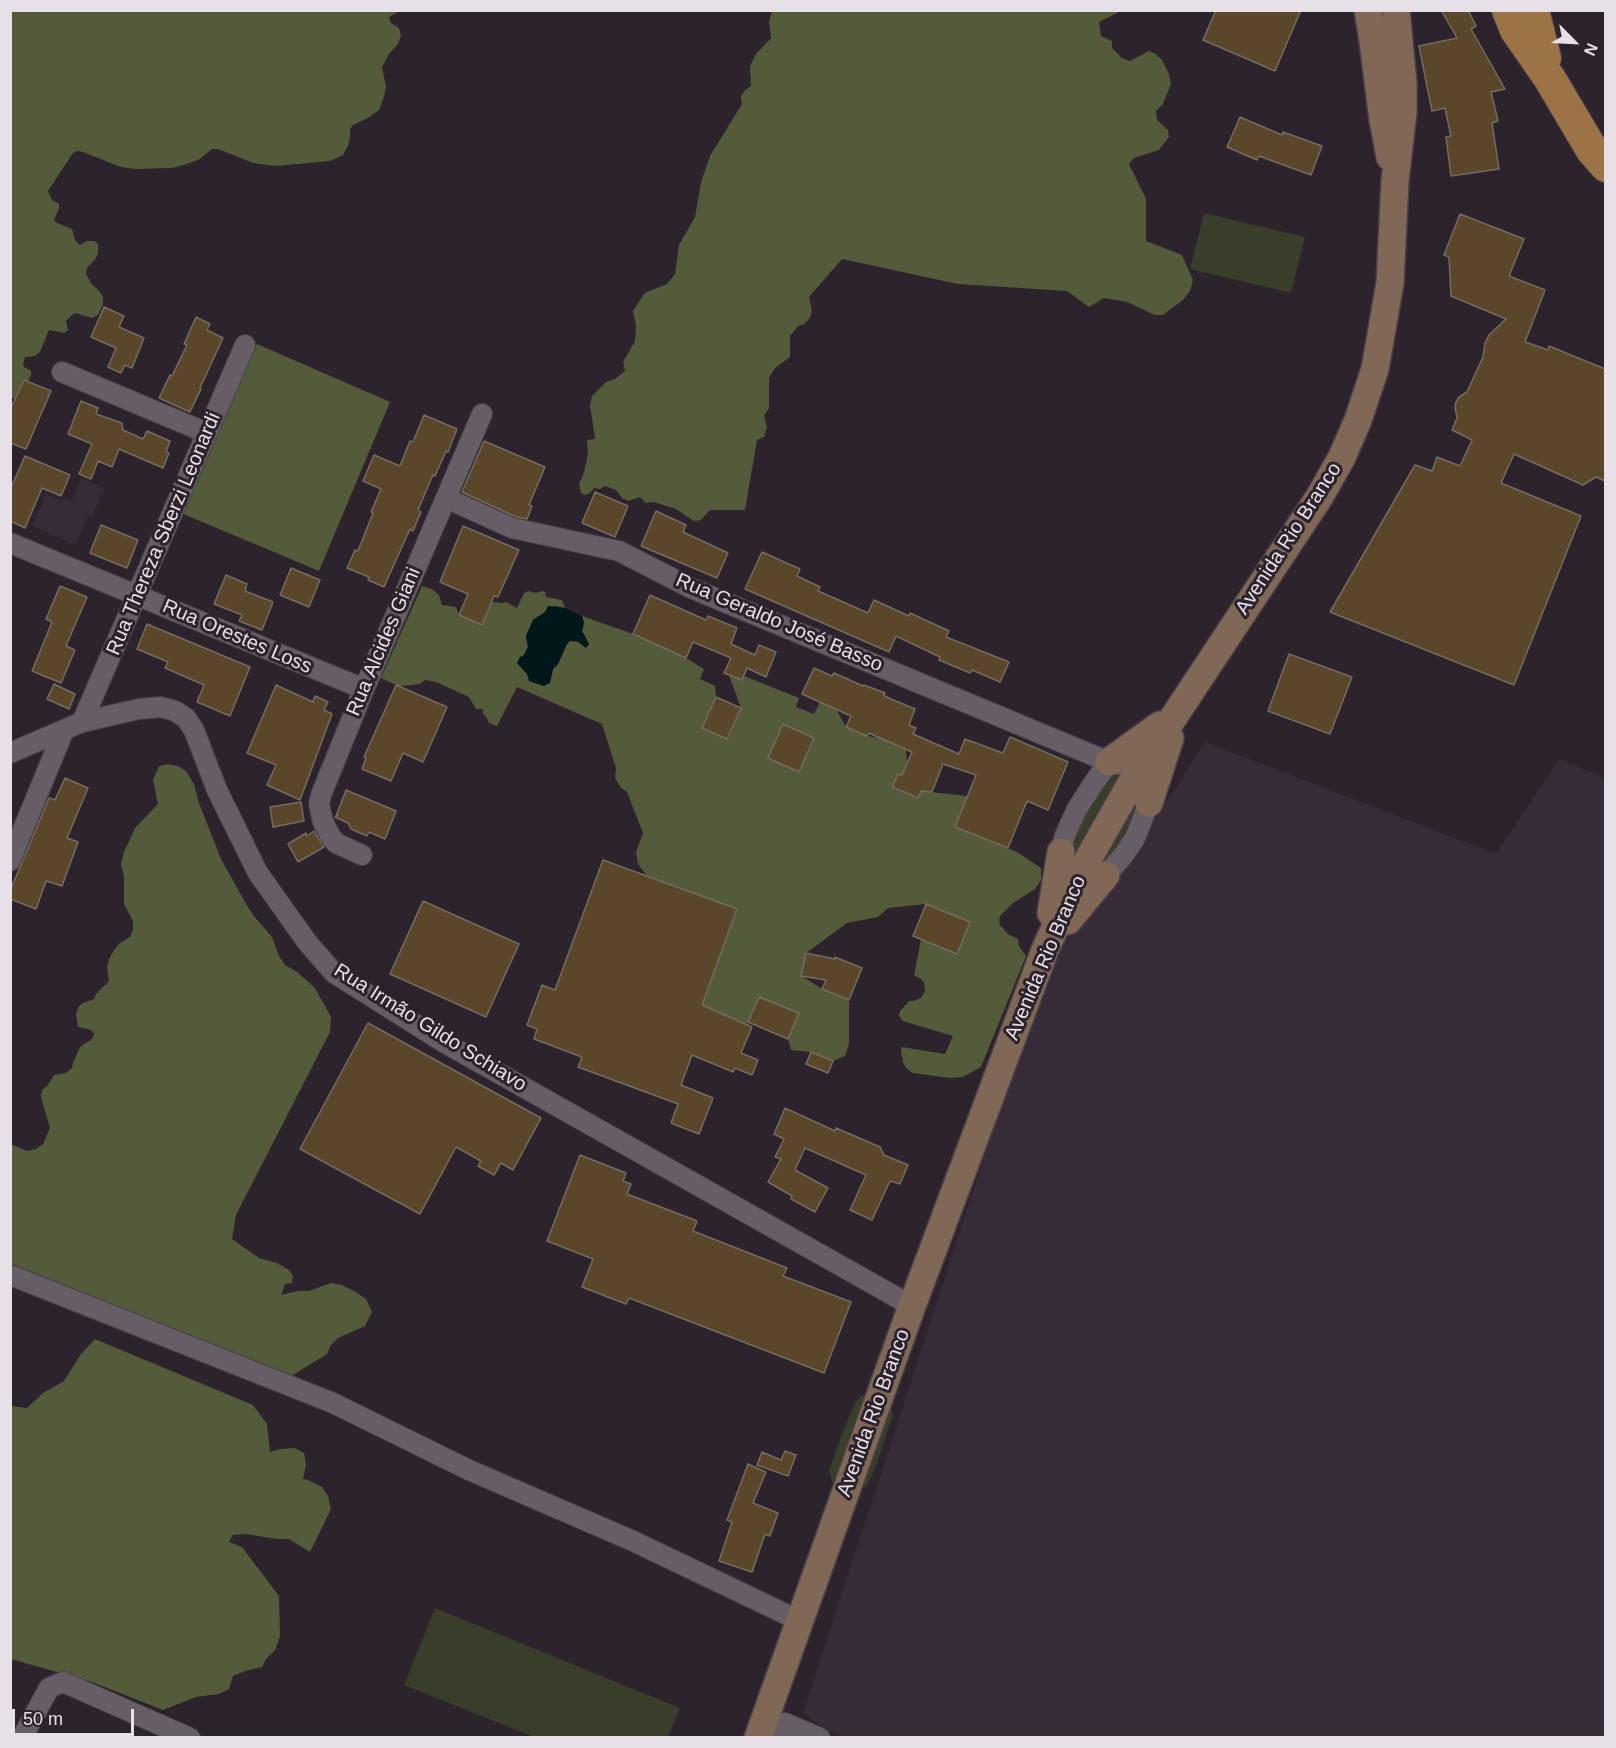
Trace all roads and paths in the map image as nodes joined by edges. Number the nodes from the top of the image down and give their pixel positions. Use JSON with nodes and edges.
{"nodes":[{"id":1,"x":1368,"y":10,"type":"edge"},
{"id":2,"x":1396,"y":10,"type":"edge"},
{"id":3,"x":1508,"y":10,"type":"edge"},
{"id":4,"x":1533,"y":10,"type":"edge"},
{"id":5,"x":1550,"y":79,"type":"junction"},
{"id":6,"x":1605,"y":166,"type":"edge"},
{"id":7,"x":1395,"y":181,"type":"junction"},
{"id":8,"x":245,"y":345,"type":"dead end"},
{"id":9,"x":62,"y":372,"type":"dead end"},
{"id":10,"x":482,"y":414,"type":"dead end"},
{"id":11,"x":207,"y":433,"type":"junction"},
{"id":12,"x":446,"y":498,"type":"junction"},
{"id":13,"x":10,"y":543,"type":"edge"},
{"id":14,"x":137,"y":595,"type":"junction"},
{"id":15,"x":363,"y":689,"type":"junction"},
{"id":16,"x":1178,"y":711,"type":"junction"},
{"id":17,"x":73,"y":726,"type":"junction"},
{"id":18,"x":10,"y":753,"type":"edge"},
{"id":19,"x":1109,"y":762,"type":"junction"},
{"id":20,"x":1138,"y":771,"type":"junction"},
{"id":21,"x":1149,"y":803,"type":"junction"},
{"id":22,"x":1061,"y":852,"type":"junction"},
{"id":23,"x":362,"y":855,"type":"dead end"},
{"id":24,"x":10,"y":861,"type":"edge"},
{"id":25,"x":1106,"y":875,"type":"junction"},
{"id":26,"x":1078,"y":877,"type":"junction"},
{"id":27,"x":1045,"y":950,"type":"junction"},
{"id":28,"x":10,"y":1275,"type":"edge"},
{"id":29,"x":912,"y":1306,"type":"junction"},
{"id":30,"x":800,"y":1621,"type":"junction"},
{"id":31,"x":782,"y":1730,"type":"edge"},
{"id":32,"x":22,"y":1737,"type":"edge"},
{"id":33,"x":190,"y":1737,"type":"edge"},
{"id":34,"x":758,"y":1737,"type":"edge"},
{"id":35,"x":820,"y":1737,"type":"edge"}],
"edges":[{"from":1,"to":7,"type":"main road","name":"Avenida Rio Branco"},
{"from":2,"to":7,"type":"main road","name":"Avenida Rio Branco"},
{"from":3,"to":5,"type":"main road"},
{"from":4,"to":5,"type":"main road"},
{"from":5,"to":6,"type":"main road"},
{"from":7,"to":16,"type":"main road","name":"Avenida Rio Branco"},
{"from":8,"to":11,"type":"street","name":"Rua Thereza Sberzi Leonardi"},
{"from":9,"to":11,"type":"street"},
{"from":10,"to":12,"type":"street","name":"Rua Alcides Giani"},
{"from":11,"to":14,"type":"street","name":"Rua Thereza Sberzi Leonardi"},
{"from":12,"to":15,"type":"street","name":"Rua Alcides Giani"},
{"from":12,"to":19,"type":"street","name":"Rua Geraldo José Basso"},
{"from":13,"to":14,"type":"street","name":"Rua Orestes Loss"},
{"from":14,"to":15,"type":"street","name":"Rua Orestes Loss"},
{"from":14,"to":17,"type":"street","name":"Rua Thereza Sberzi Leonardi"},
{"from":15,"to":23,"type":"street","name":"Rua Alcides Giani"},
{"from":16,"to":19,"type":"main road"},
{"from":16,"to":20,"type":"main road","name":"Avenida Rio Branco"},
{"from":16,"to":21,"type":"main road"},
{"from":17,"to":18,"type":"street","name":"Rua Irmão Gildo Schiavo"},
{"from":17,"to":24,"type":"street","name":"Rua Thereza Sberzi Leonardi"},
{"from":17,"to":29,"type":"street","name":"Rua Irmão Gildo Schiavo"},
{"from":19,"to":20,"type":"street","name":"Rua Geraldo José Basso"},
{"from":19,"to":22,"type":"street"},
{"from":20,"to":21,"type":"street"},
{"from":20,"to":26,"type":"main road","name":"Avenida Rio Branco"},
{"from":21,"to":25,"type":"street"},
{"from":22,"to":26,"type":"street"},
{"from":22,"to":27,"type":"main road"},
{"from":25,"to":26,"type":"street"},
{"from":25,"to":27,"type":"main road"},
{"from":26,"to":27,"type":"main road","name":"Avenida Rio Branco"},
{"from":27,"to":29,"type":"main road","name":"Avenida Rio Branco"},
{"from":28,"to":30,"type":"street"},
{"from":29,"to":30,"type":"main road","name":"Avenida Rio Branco"},
{"from":30,"to":34,"type":"main road","name":"Avenida Rio Branco"},
{"from":31,"to":35,"type":"street"},
{"from":32,"to":33,"type":"street"}]}
